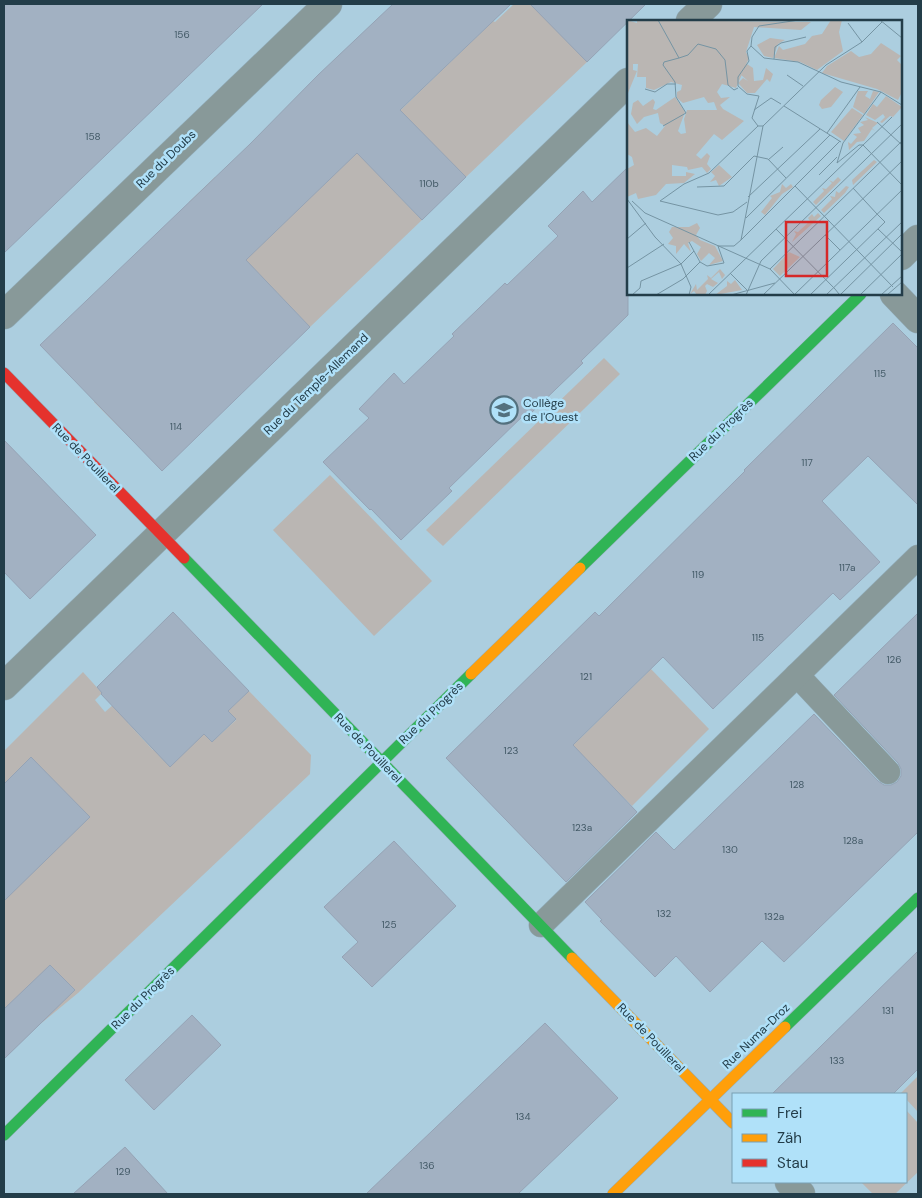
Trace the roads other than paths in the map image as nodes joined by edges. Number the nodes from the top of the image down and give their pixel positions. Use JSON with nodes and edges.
{"nodes":[{"id":1,"x":328,"y":4,"type":"edge"},
{"id":2,"x":708,"y":4,"type":"edge"},
{"id":3,"x":691,"y":20,"type":"edge"},
{"id":4,"x":627,"y":83,"type":"edge"},
{"id":5,"x":918,"y":239,"type":"edge"},
{"id":6,"x":902,"y":255,"type":"edge"},
{"id":7,"x":860,"y":295,"type":"edge"},
{"id":8,"x":895,"y":295,"type":"edge"},
{"id":9,"x":4,"y":315,"type":"edge"},
{"id":10,"x":918,"y":319,"type":"edge"},
{"id":11,"x":4,"y":373,"type":"edge"},
{"id":12,"x":161,"y":534,"type":"junction"},
{"id":13,"x":918,"y":556,"type":"edge"},
{"id":14,"x":797,"y":675,"type":"junction"},
{"id":15,"x":4,"y":686,"type":"edge"},
{"id":16,"x":382,"y":762,"type":"junction"},
{"id":17,"x":888,"y":772,"type":"dead end"},
{"id":18,"x":918,"y":898,"type":"edge"},
{"id":19,"x":541,"y":925,"type":"junction"},
{"id":20,"x":710,"y":1099,"type":"junction"},
{"id":21,"x":732,"y":1122,"type":"edge"},
{"id":22,"x":4,"y":1135,"type":"edge"},
{"id":23,"x":790,"y":1183,"type":"edge"},
{"id":24,"x":613,"y":1194,"type":"edge"},
{"id":25,"x":801,"y":1194,"type":"edge"}],
"edges":[{"from":1,"to":9,"type":"street","name":"Rue du Doubs"},
{"from":2,"to":3,"type":"street"},
{"from":4,"to":12,"type":"street","name":"Rue du Temple-Allemand"},
{"from":5,"to":6,"type":"street"},
{"from":7,"to":16,"type":"street","name":"Rue du Progrès"},
{"from":8,"to":10,"type":"street"},
{"from":11,"to":12,"type":"street","name":"Rue de Pouillerel"},
{"from":12,"to":15,"type":"street","name":"Rue du Temple-Allemand"},
{"from":12,"to":16,"type":"street","name":"Rue de Pouillerel"},
{"from":13,"to":14,"type":"lane"},
{"from":14,"to":17,"type":"lane"},
{"from":14,"to":19,"type":"lane"},
{"from":16,"to":19,"type":"street","name":"Rue de Pouillerel"},
{"from":16,"to":22,"type":"street","name":"Rue du Progrès"},
{"from":18,"to":20,"type":"street","name":"Rue Numa-Droz"},
{"from":19,"to":20,"type":"street","name":"Rue de Pouillerel"},
{"from":20,"to":21,"type":"street","name":"Rue de Pouillerel"},
{"from":20,"to":24,"type":"street","name":"Rue Numa-Droz"},
{"from":23,"to":25,"type":"street"}]}
